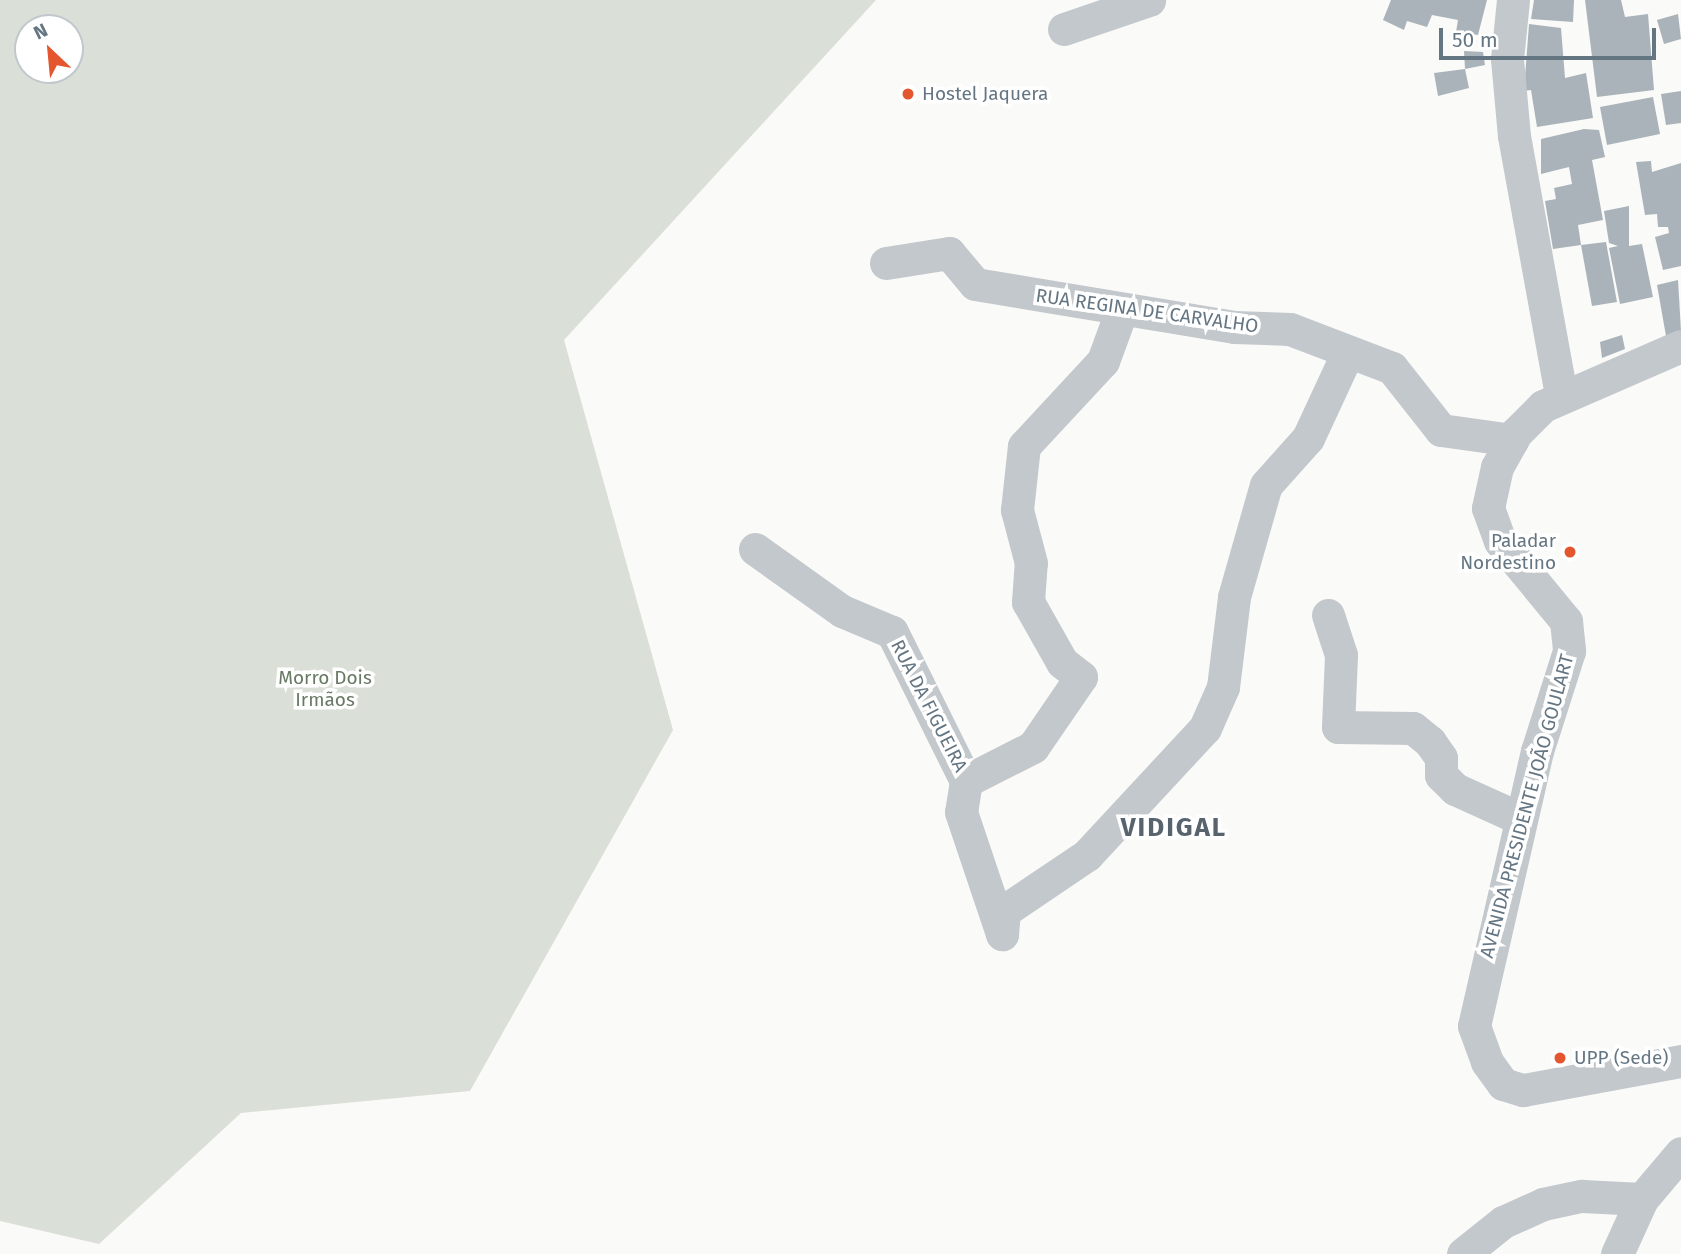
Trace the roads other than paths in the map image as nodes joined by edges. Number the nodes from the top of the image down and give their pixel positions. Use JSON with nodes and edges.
{"nodes":[{"id":1,"x":1149,"y":0,"type":"edge"},
{"id":2,"x":1513,"y":0,"type":"edge"},
{"id":3,"x":1064,"y":29,"type":"dead end"},
{"id":4,"x":886,"y":263,"type":"dead end"},
{"id":5,"x":1122,"y":309,"type":"junction"},
{"id":6,"x":1681,"y":346,"type":"edge"},
{"id":7,"x":1347,"y":354,"type":"junction"},
{"id":8,"x":1561,"y":395,"type":"junction"},
{"id":9,"x":1512,"y":440,"type":"junction"},
{"id":10,"x":755,"y":549,"type":"dead end"},
{"id":11,"x":1328,"y":615,"type":"dead end"},
{"id":12,"x":967,"y":781,"type":"junction"},
{"id":13,"x":1521,"y":818,"type":"junction"},
{"id":14,"x":1681,"y":1061,"type":"edge"},
{"id":15,"x":1681,"y":1153,"type":"edge"},
{"id":16,"x":1642,"y":1199,"type":"junction"},
{"id":17,"x":1463,"y":1254,"type":"edge"},
{"id":18,"x":1617,"y":1254,"type":"edge"}],
"edges":[{"from":1,"to":3,"type":"street"},
{"from":2,"to":8,"type":"street"},
{"from":4,"to":5,"type":"street","name":"RUA REGINA DE CARVALHO"},
{"from":5,"to":7,"type":"street","name":"RUA REGINA DE CARVALHO"},
{"from":5,"to":12,"type":"street"},
{"from":6,"to":8,"type":"street","name":"AVENIDA PRESIDENTE JOÃO GOULART"},
{"from":7,"to":9,"type":"street","name":"RUA REGINA DE CARVALHO"},
{"from":7,"to":12,"type":"street","name":"RUA DA FIGUEIRA"},
{"from":8,"to":9,"type":"street","name":"AVENIDA PRESIDENTE JOÃO GOULART"},
{"from":9,"to":13,"type":"street","name":"AVENIDA PRESIDENTE JOÃO GOULART"},
{"from":10,"to":12,"type":"street","name":"RUA DA FIGUEIRA"},
{"from":11,"to":13,"type":"street"},
{"from":13,"to":14,"type":"street","name":"AVENIDA PRESIDENTE JOÃO GOULART"},
{"from":15,"to":16,"type":"street"},
{"from":16,"to":17,"type":"street"},
{"from":16,"to":18,"type":"street"}]}
